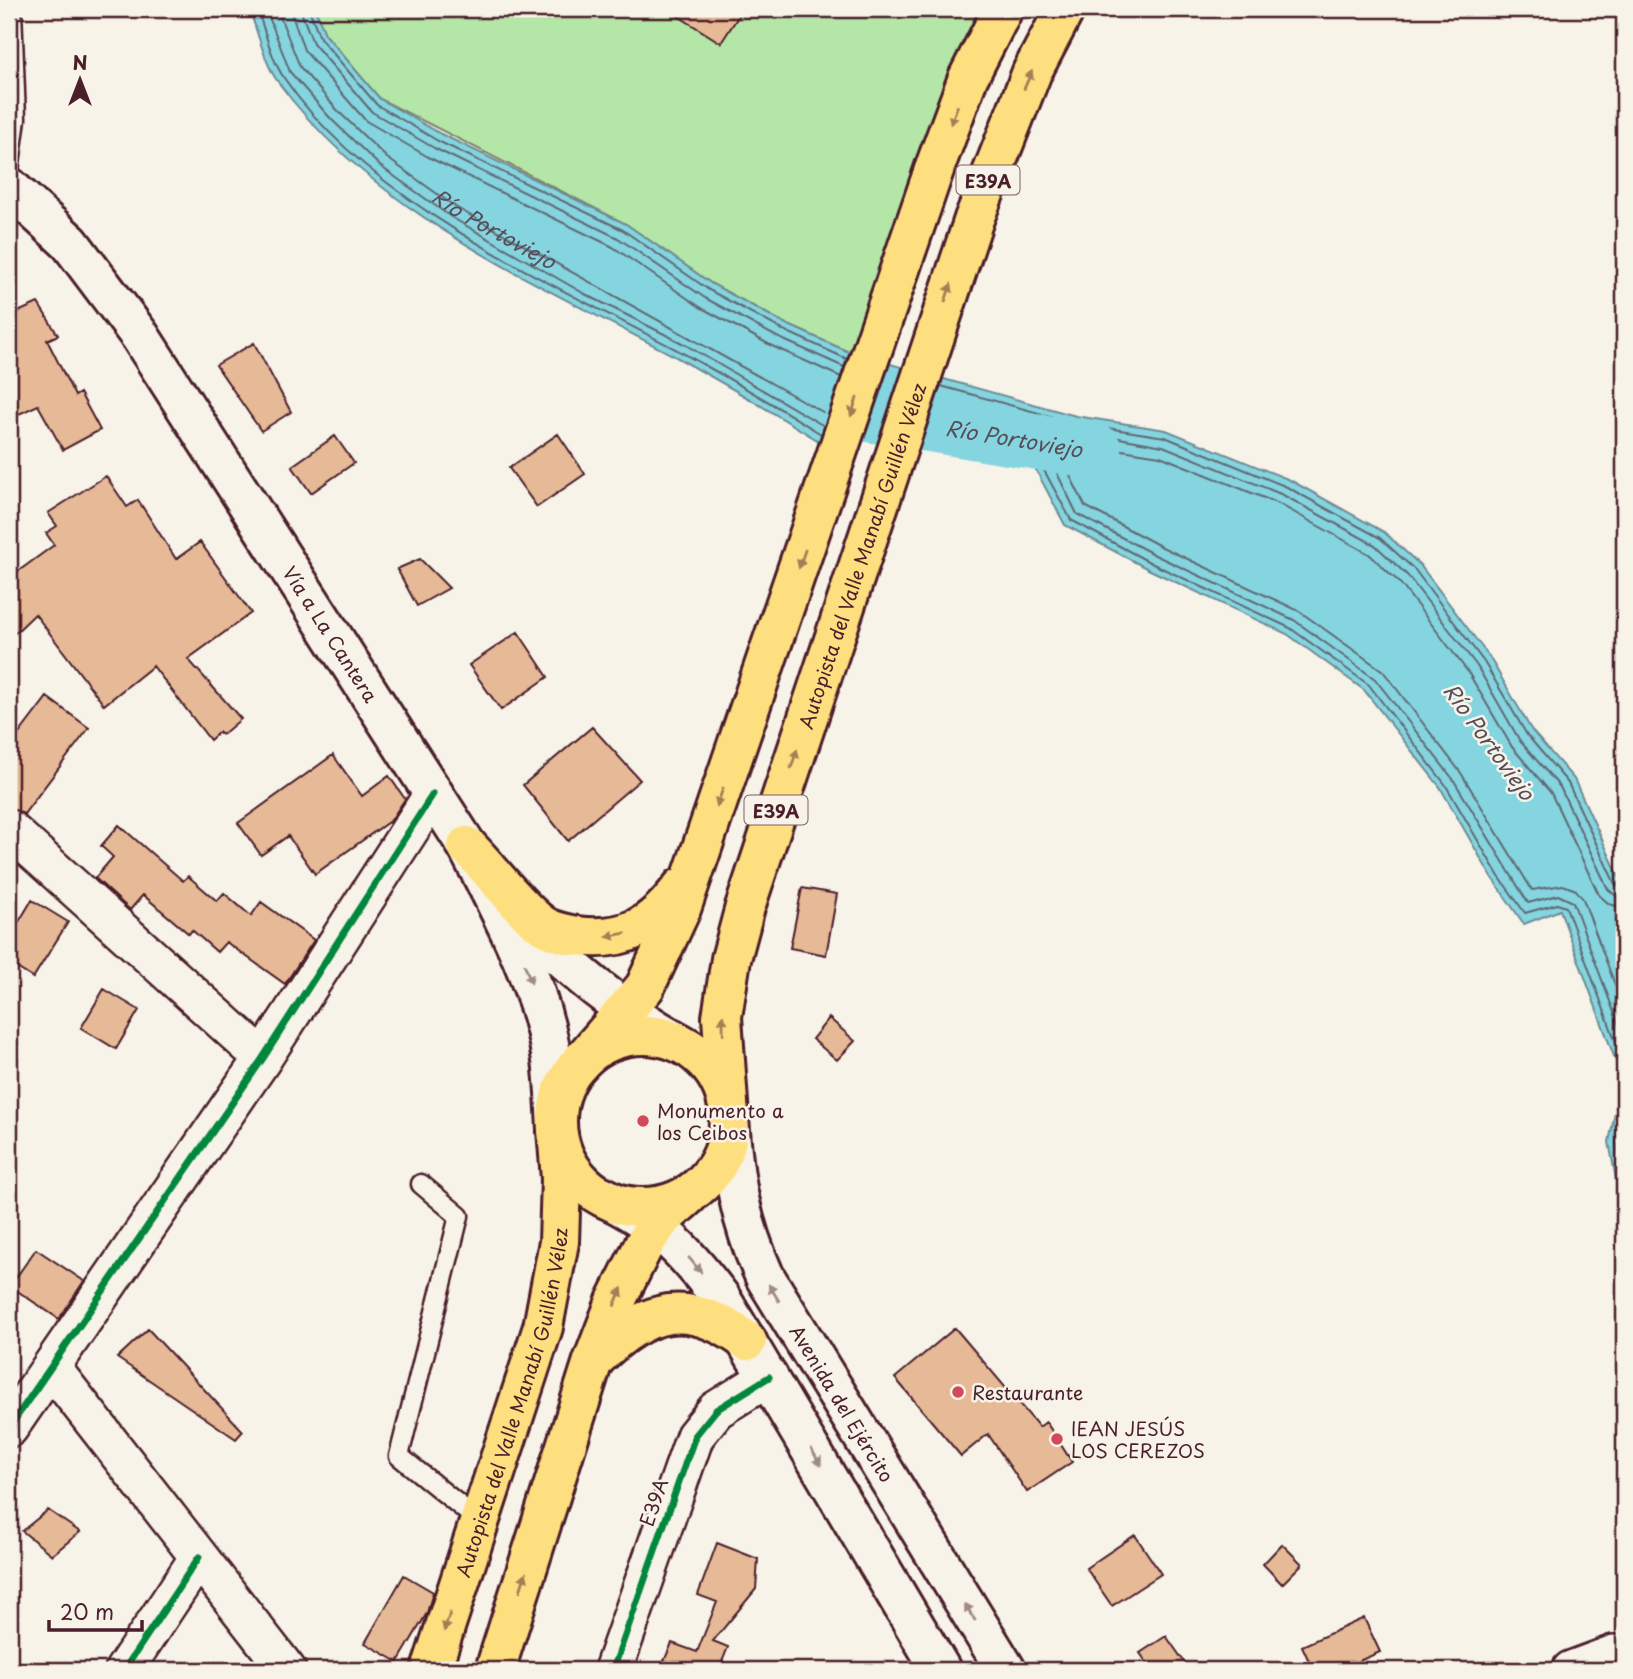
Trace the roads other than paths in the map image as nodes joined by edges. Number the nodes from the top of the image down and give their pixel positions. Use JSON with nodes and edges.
{"nodes":[{"id":1,"x":12,"y":9,"type":"edge"},
{"id":2,"x":1003,"y":9,"type":"edge"},
{"id":3,"x":1065,"y":9,"type":"edge"},
{"id":4,"x":9,"y":171,"type":"edge"},
{"id":5,"x":9,"y":187,"type":"edge"},
{"id":6,"x":433,"y":794,"type":"junction"},
{"id":7,"x":9,"y":829,"type":"edge"},
{"id":8,"x":467,"y":846,"type":"junction"},
{"id":9,"x":699,"y":859,"type":"junction"},
{"id":10,"x":626,"y":1011,"type":"junction"},
{"id":11,"x":680,"y":1043,"type":"junction"},
{"id":12,"x":263,"y":1058,"type":"junction"},
{"id":13,"x":577,"y":1066,"type":"junction"},
{"id":14,"x":729,"y":1117,"type":"junction"},
{"id":15,"x":558,"y":1130,"type":"junction"},
{"id":16,"x":421,"y":1184,"type":"dead end"},
{"id":17,"x":701,"y":1185,"type":"junction"},
{"id":18,"x":602,"y":1196,"type":"junction"},
{"id":19,"x":656,"y":1226,"type":"junction"},
{"id":20,"x":747,"y":1341,"type":"junction"},
{"id":21,"x":593,"y":1362,"type":"junction"},
{"id":22,"x":51,"y":1367,"type":"junction"},
{"id":23,"x":769,"y":1377,"type":"junction"},
{"id":24,"x":9,"y":1428,"type":"edge"},
{"id":25,"x":480,"y":1522,"type":"junction"},
{"id":26,"x":199,"y":1557,"type":"junction"},
{"id":27,"x":1614,"y":1654,"type":"dead end"},
{"id":28,"x":124,"y":1670,"type":"edge"},
{"id":29,"x":286,"y":1670,"type":"edge"},
{"id":30,"x":431,"y":1670,"type":"edge"},
{"id":31,"x":495,"y":1670,"type":"edge"},
{"id":32,"x":613,"y":1670,"type":"edge"},
{"id":33,"x":941,"y":1670,"type":"edge"},
{"id":34,"x":1006,"y":1670,"type":"edge"},
{"id":35,"x":1570,"y":1670,"type":"edge"}],
"edges":[{"from":1,"to":4,"type":"lane"},
{"from":2,"to":9,"type":"main road","number":"E39A","one_way":true},
{"from":14,"to":3,"type":"main road","name":"Autopista del Valle Manabí Guillén Vélez","number":"E39A","one_way":true},
{"from":5,"to":6,"type":"main road","name":"Vía a La Cantera"},
{"from":6,"to":8,"type":"main road","name":"Vía a La Cantera"},
{"from":6,"to":12,"type":"street"},
{"from":7,"to":12,"type":"street"},
{"from":9,"to":8,"type":"main road","one_way":true},
{"from":8,"to":10,"type":"main road"},
{"from":8,"to":15,"type":"main road","name":"Vía a La Cantera","one_way":true},
{"from":9,"to":10,"type":"main road","number":"E39A"},
{"from":10,"to":11,"type":"main road"},
{"from":10,"to":13,"type":"main road","number":"E39A"},
{"from":11,"to":13,"type":"main road","number":"E39A"},
{"from":11,"to":14,"type":"main road","number":"E39A"},
{"from":12,"to":22,"type":"street"},
{"from":13,"to":15,"type":"main road","number":"E39A"},
{"from":14,"to":17,"type":"main road","number":"E39A"},
{"from":34,"to":14,"type":"main road","name":"Avenida del Ejército","one_way":true},
{"from":15,"to":18,"type":"main road","number":"E39A"},
{"from":15,"to":25,"type":"main road","name":"Autopista del Valle Manabí Guillén Vélez","number":"E39A"},
{"from":16,"to":25,"type":"lane"},
{"from":17,"to":18,"type":"main road","number":"E39A"},
{"from":17,"to":19,"type":"main road","number":"E39A"},
{"from":18,"to":19,"type":"main road"},
{"from":19,"to":20,"type":"main road","one_way":true},
{"from":21,"to":19,"type":"main road","number":"E39A","one_way":true},
{"from":20,"to":21,"type":"main road"},
{"from":20,"to":23,"type":"main road"},
{"from":31,"to":21,"type":"main road","number":"E39A","one_way":true},
{"from":22,"to":24,"type":"street"},
{"from":22,"to":26,"type":"street"},
{"from":23,"to":32,"type":"street","name":"E39A"},
{"from":23,"to":33,"type":"main road","one_way":true},
{"from":25,"to":30,"type":"main road","name":"Autopista del Valle Manabí Guillén Vélez","number":"E39A","one_way":true},
{"from":26,"to":28,"type":"street"},
{"from":26,"to":29,"type":"street"},
{"from":27,"to":35,"type":"street"}]}
